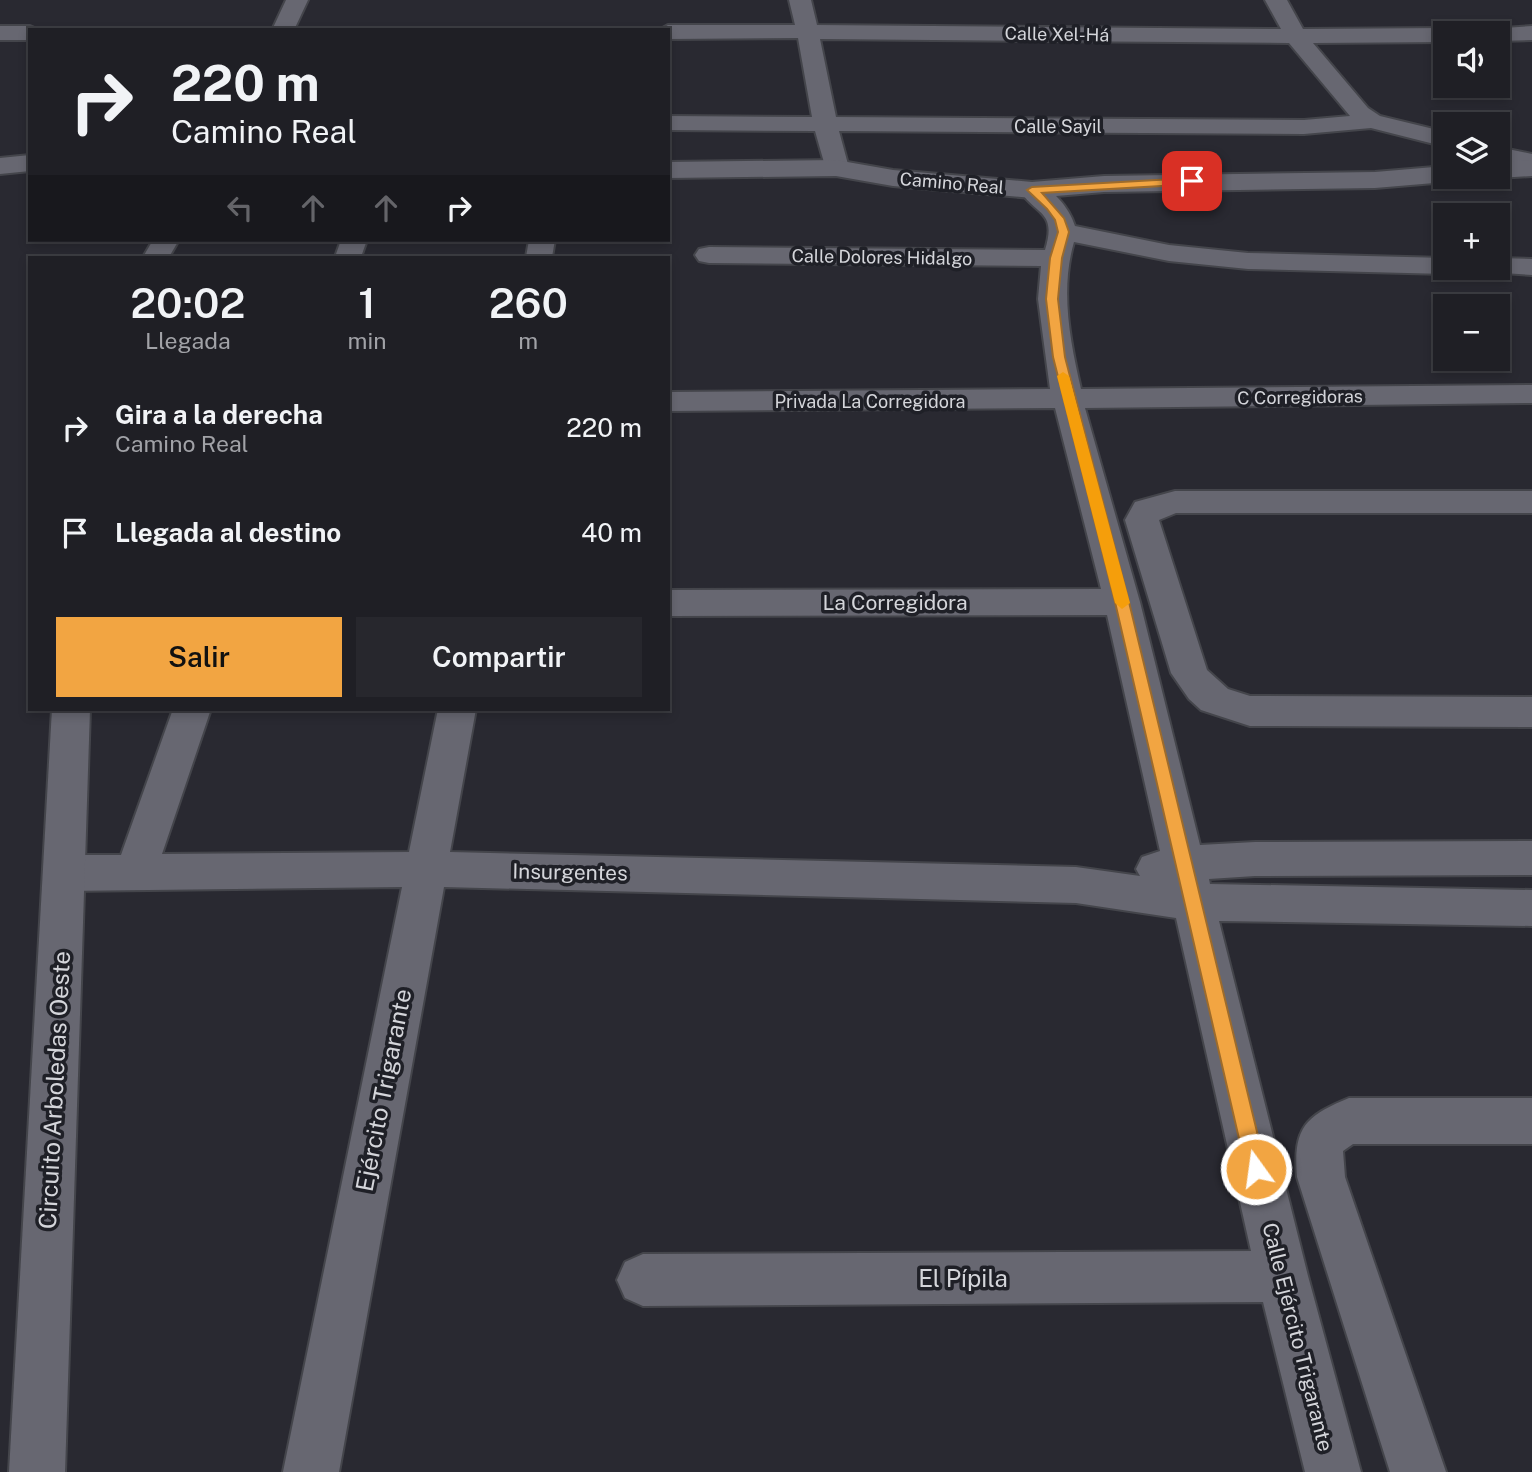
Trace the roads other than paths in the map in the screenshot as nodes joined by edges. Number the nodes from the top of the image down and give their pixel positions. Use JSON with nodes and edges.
{"nodes":[{"id":1,"x":297,"y":0,"type":"edge"},
{"id":2,"x":800,"y":0,"type":"edge"},
{"id":3,"x":1276,"y":0,"type":"edge"},
{"id":4,"x":284,"y":28,"type":"edge"},
{"id":5,"x":808,"y":31,"type":"junction"},
{"id":6,"x":670,"y":32,"type":"edge"},
{"id":7,"x":0,"y":33,"type":"edge"},
{"id":8,"x":28,"y":33,"type":"edge"},
{"id":9,"x":1532,"y":33,"type":"edge"},
{"id":10,"x":1510,"y":34,"type":"edge"},
{"id":11,"x":1433,"y":35,"type":"edge"},
{"id":12,"x":1296,"y":37,"type":"junction"},
{"id":13,"x":1371,"y":121,"type":"junction"},
{"id":14,"x":670,"y":123,"type":"edge"},
{"id":15,"x":823,"y":123,"type":"junction"},
{"id":16,"x":1433,"y":137,"type":"edge"},
{"id":17,"x":1510,"y":157,"type":"edge"},
{"id":18,"x":1532,"y":162,"type":"edge"},
{"id":19,"x":28,"y":163,"type":"edge"},
{"id":20,"x":0,"y":166,"type":"edge"},
{"id":21,"x":836,"y":168,"type":"junction"},
{"id":22,"x":1532,"y":168,"type":"edge"},
{"id":23,"x":1510,"y":169,"type":"edge"},
{"id":24,"x":670,"y":170,"type":"edge"},
{"id":25,"x":1433,"y":175,"type":"edge"},
{"id":26,"x":1032,"y":190,"type":"junction"},
{"id":27,"x":1060,"y":245,"type":"junction"},
{"id":28,"x":709,"y":255,"type":"dead end"},
{"id":29,"x":1433,"y":266,"type":"edge"},
{"id":30,"x":1510,"y":267,"type":"edge"},
{"id":31,"x":1532,"y":267,"type":"edge"},
{"id":32,"x":1532,"y":394,"type":"edge"},
{"id":33,"x":1068,"y":400,"type":"junction"},
{"id":34,"x":672,"y":402,"type":"dead end"},
{"id":35,"x":1532,"y":502,"type":"edge"},
{"id":36,"x":1122,"y":602,"type":"junction"},
{"id":37,"x":670,"y":603,"type":"edge"},
{"id":38,"x":71,"y":711,"type":"edge"},
{"id":39,"x":191,"y":711,"type":"edge"},
{"id":40,"x":457,"y":711,"type":"edge"},
{"id":41,"x":1532,"y":712,"type":"edge"},
{"id":42,"x":1532,"y":858,"type":"edge"},
{"id":43,"x":425,"y":869,"type":"junction"},
{"id":44,"x":136,"y":871,"type":"junction"},
{"id":45,"x":64,"y":873,"type":"junction"},
{"id":46,"x":1187,"y":883,"type":"junction"},
{"id":47,"x":1532,"y":908,"type":"edge"},
{"id":48,"x":1532,"y":1121,"type":"edge"},
{"id":49,"x":1282,"y":1276,"type":"junction"},
{"id":50,"x":643,"y":1280,"type":"dead end"},
{"id":51,"x":37,"y":1472,"type":"edge"},
{"id":52,"x":311,"y":1472,"type":"edge"},
{"id":53,"x":1333,"y":1472,"type":"edge"},
{"id":54,"x":1418,"y":1472,"type":"edge"}],
"edges":[{"from":1,"to":4,"type":"street"},
{"from":2,"to":5,"type":"street"},
{"from":3,"to":12,"type":"street"},
{"from":5,"to":6,"type":"street","name":"Calle Xel-Há"},
{"from":5,"to":12,"type":"street","name":"Calle Xel-Há"},
{"from":5,"to":15,"type":"street"},
{"from":7,"to":8,"type":"street"},
{"from":9,"to":10,"type":"street"},
{"from":11,"to":12,"type":"street","name":"Calle Xel-Há"},
{"from":12,"to":13,"type":"street"},
{"from":13,"to":15,"type":"street","name":"Calle Sayil"},
{"from":13,"to":16,"type":"street","name":"Calle Sayil"},
{"from":14,"to":15,"type":"street","name":"Calle Sayil"},
{"from":15,"to":21,"type":"street"},
{"from":17,"to":18,"type":"street"},
{"from":19,"to":20,"type":"street"},
{"from":21,"to":24,"type":"street","name":"Camino Real"},
{"from":21,"to":26,"type":"street","name":"Camino Real"},
{"from":22,"to":23,"type":"street"},
{"from":25,"to":26,"type":"street","name":"Camino Real"},
{"from":26,"to":27,"type":"street"},
{"from":27,"to":28,"type":"street","name":"Calle Dolores Hidalgo"},
{"from":27,"to":29,"type":"street"},
{"from":27,"to":33,"type":"street","name":"Calle Ejército Trigarante"},
{"from":30,"to":31,"type":"street"},
{"from":32,"to":33,"type":"street","name":"C Corregidoras"},
{"from":33,"to":34,"type":"street","name":"Privada La Corregidora"},
{"from":33,"to":36,"type":"street","name":"Calle Ejército Trigarante"},
{"from":35,"to":41,"type":"street"},
{"from":36,"to":37,"type":"street","name":"La Corregidora"},
{"from":36,"to":46,"type":"street","name":"Calle Ejército Trigarante"},
{"from":38,"to":45,"type":"street","name":"Circuito Arboledas Oeste"},
{"from":39,"to":44,"type":"street"},
{"from":40,"to":43,"type":"street","name":"Ejército Trigarante"},
{"from":42,"to":46,"type":"street"},
{"from":43,"to":44,"type":"street","name":"Insurgentes"},
{"from":43,"to":46,"type":"street","name":"Insurgentes"},
{"from":43,"to":52,"type":"street","name":"Ejército Trigarante"},
{"from":44,"to":45,"type":"street","name":"Insurgentes"},
{"from":45,"to":51,"type":"street","name":"Circuito Arboledas Oeste"},
{"from":46,"to":47,"type":"street"},
{"from":46,"to":49,"type":"street","name":"Calle Ejército Trigarante"},
{"from":48,"to":54,"type":"street"},
{"from":49,"to":50,"type":"street","name":"El Pípila"},
{"from":49,"to":53,"type":"street","name":"Calle Ejército Trigarante"}]}
